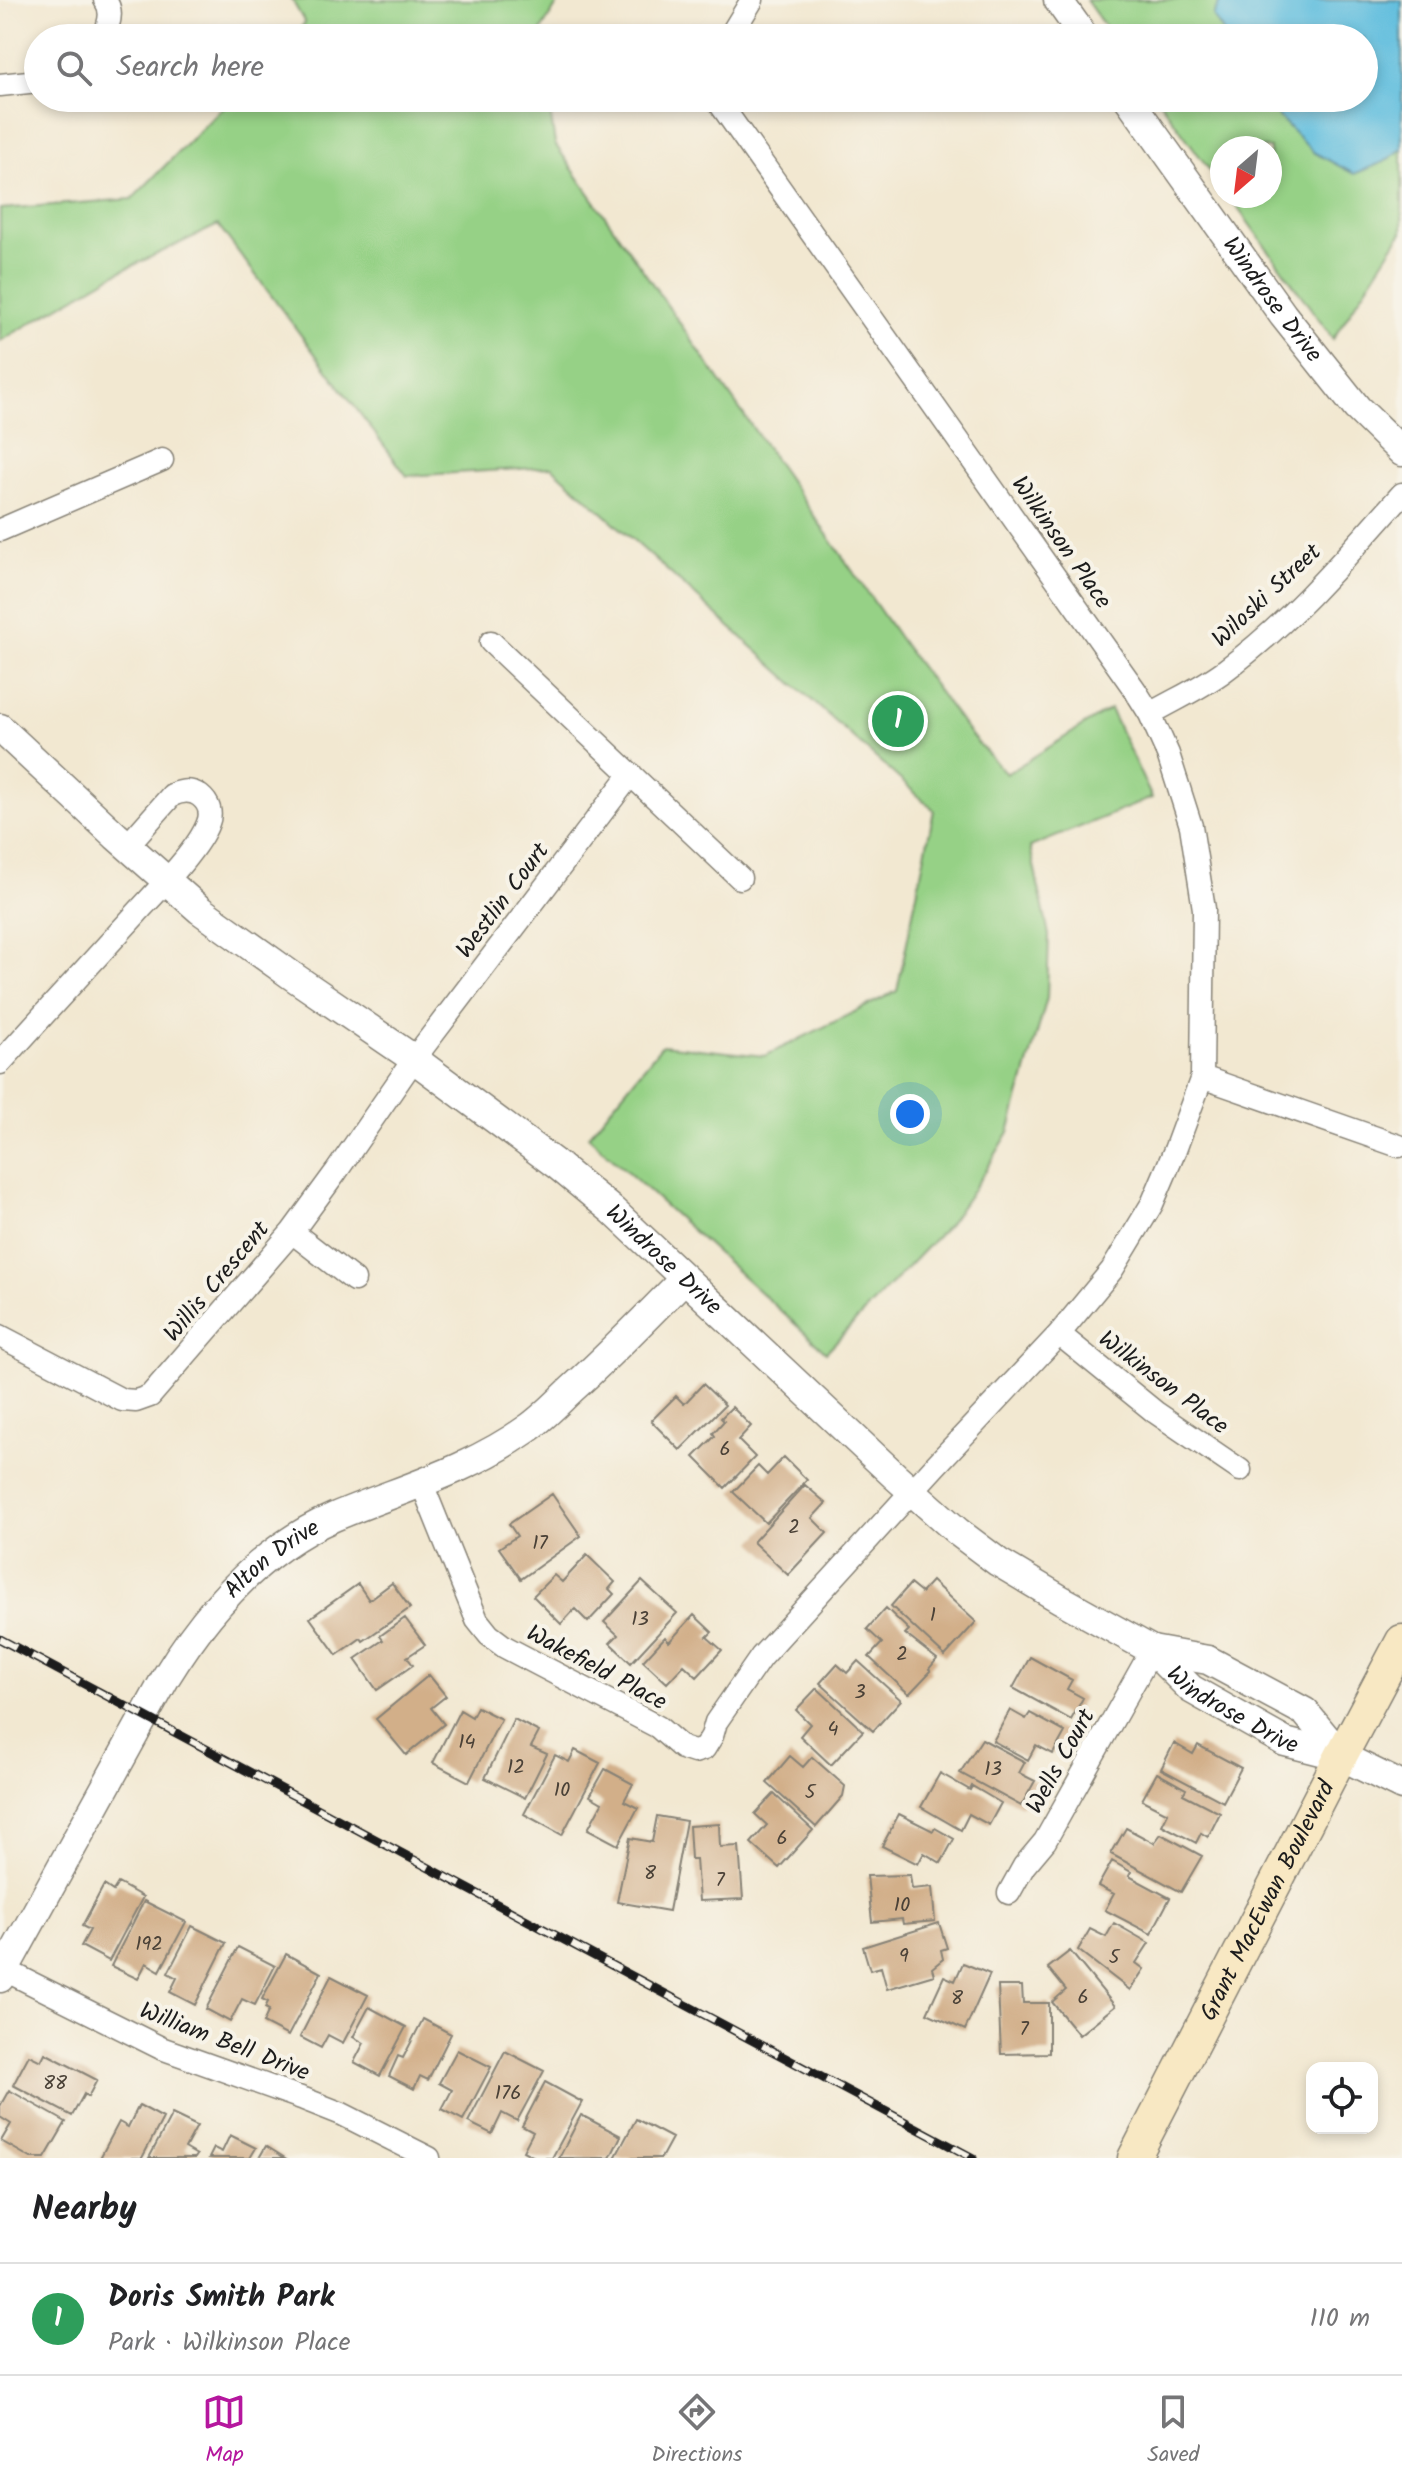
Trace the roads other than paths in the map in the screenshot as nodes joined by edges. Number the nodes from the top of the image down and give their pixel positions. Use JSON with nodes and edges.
{"nodes":[{"id":1,"x":105,"y":0,"type":"edge"},
{"id":2,"x":752,"y":0,"type":"edge"},
{"id":3,"x":1058,"y":0,"type":"edge"},
{"id":4,"x":108,"y":24,"type":"edge"},
{"id":5,"x":737,"y":24,"type":"edge"},
{"id":6,"x":1075,"y":24,"type":"edge"},
{"id":7,"x":24,"y":82,"type":"edge"},
{"id":8,"x":0,"y":85,"type":"edge"},
{"id":9,"x":726,"y":112,"type":"edge"},
{"id":10,"x":1138,"y":112,"type":"edge"},
{"id":11,"x":1402,"y":452,"type":"edge"},
{"id":12,"x":162,"y":460,"type":"dead end"},
{"id":13,"x":1402,"y":494,"type":"edge"},
{"id":14,"x":0,"y":530,"type":"edge"},
{"id":15,"x":491,"y":642,"type":"dead end"},
{"id":16,"x":1150,"y":714,"type":"junction"},
{"id":17,"x":0,"y":728,"type":"edge"},
{"id":18,"x":631,"y":774,"type":"junction"},
{"id":19,"x":127,"y":846,"type":"junction"},
{"id":20,"x":740,"y":878,"type":"dead end"},
{"id":21,"x":166,"y":881,"type":"junction"},
{"id":22,"x":414,"y":1059,"type":"junction"},
{"id":23,"x":0,"y":1063,"type":"edge"},
{"id":24,"x":1202,"y":1077,"type":"junction"},
{"id":25,"x":1399,"y":1146,"type":"dead end"},
{"id":26,"x":292,"y":1232,"type":"junction"},
{"id":27,"x":684,"y":1279,"type":"junction"},
{"id":28,"x":354,"y":1280,"type":"dead end"},
{"id":29,"x":1059,"y":1334,"type":"junction"},
{"id":30,"x":0,"y":1336,"type":"edge"},
{"id":31,"x":1240,"y":1470,"type":"dead end"},
{"id":32,"x":422,"y":1484,"type":"junction"},
{"id":33,"x":911,"y":1491,"type":"junction"},
{"id":34,"x":1402,"y":1641,"type":"edge"},
{"id":35,"x":1152,"y":1650,"type":"junction"},
{"id":36,"x":1341,"y":1756,"type":"junction"},
{"id":37,"x":1402,"y":1786,"type":"edge"},
{"id":38,"x":1009,"y":1893,"type":"dead end"},
{"id":39,"x":2,"y":1974,"type":"edge"},
{"id":40,"x":429,"y":2158,"type":"edge"},
{"id":41,"x":1134,"y":2158,"type":"edge"}],
"edges":[{"from":1,"to":4,"type":"street"},
{"from":2,"to":5,"type":"street"},
{"from":3,"to":6,"type":"street"},
{"from":7,"to":8,"type":"street"},
{"from":9,"to":16,"type":"street","name":"Wilkinson Place"},
{"from":10,"to":11,"type":"street","name":"Windrose Drive"},
{"from":12,"to":14,"type":"street"},
{"from":13,"to":16,"type":"street","name":"Wiloski Street"},
{"from":15,"to":18,"type":"street"},
{"from":16,"to":24,"type":"street","name":"Wilkinson Place"},
{"from":17,"to":19,"type":"street","name":"Windrose Drive"},
{"from":18,"to":20,"type":"street"},
{"from":18,"to":22,"type":"street","name":"Westlin Court"},
{"from":19,"to":21,"type":"street","name":"Windrose Drive"},
{"from":19,"to":21,"type":"street"},
{"from":21,"to":22,"type":"street","name":"Windrose Drive"},
{"from":21,"to":23,"type":"street"},
{"from":22,"to":26,"type":"street","name":"Willis Crescent"},
{"from":22,"to":27,"type":"street","name":"Windrose Drive"},
{"from":24,"to":25,"type":"street"},
{"from":24,"to":29,"type":"street","name":"Wilkinson Place"},
{"from":26,"to":28,"type":"street"},
{"from":26,"to":30,"type":"street","name":"Willis Crescent"},
{"from":27,"to":32,"type":"street","name":"Alton Drive"},
{"from":27,"to":33,"type":"street","name":"Windrose Drive"},
{"from":29,"to":31,"type":"street","name":"Wilkinson Place"},
{"from":29,"to":33,"type":"street","name":"Wilkinson Place"},
{"from":32,"to":33,"type":"street","name":"Wakefield Place"},
{"from":32,"to":39,"type":"street","name":"Alton Drive"},
{"from":33,"to":35,"type":"street","name":"Windrose Drive"},
{"from":34,"to":36,"type":"main road","name":"Grant MacEwan Boulevard"},
{"from":35,"to":36,"type":"street","name":"Windrose Drive"},
{"from":35,"to":38,"type":"street","name":"Wells Court"},
{"from":36,"to":37,"type":"street"},
{"from":36,"to":41,"type":"main road","name":"Grant MacEwan Boulevard"},
{"from":39,"to":40,"type":"street","name":"William Bell Drive"}]}
